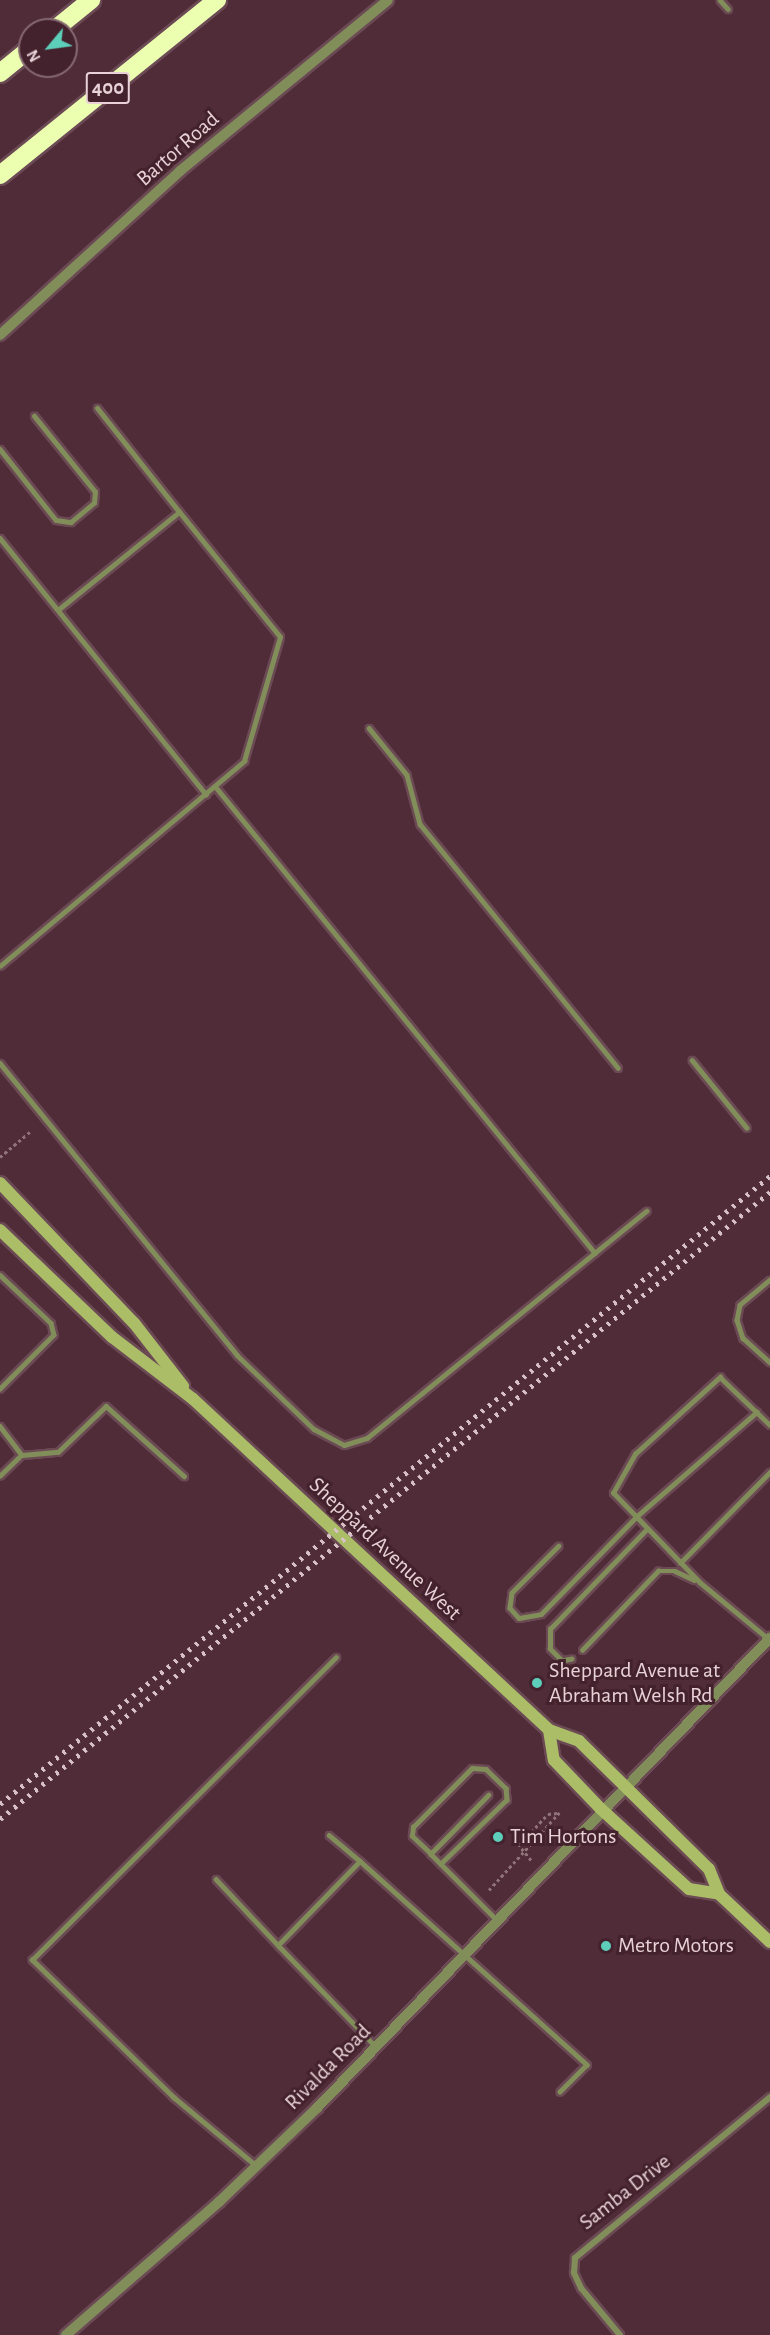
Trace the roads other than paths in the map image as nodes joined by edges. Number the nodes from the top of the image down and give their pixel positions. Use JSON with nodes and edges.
{"nodes":[{"id":1,"x":91,"y":0,"type":"edge"},
{"id":2,"x":217,"y":0,"type":"edge"},
{"id":3,"x":388,"y":0,"type":"edge"},
{"id":4,"x":720,"y":0,"type":"edge"},
{"id":5,"x":728,"y":9,"type":"dead end"},
{"id":6,"x":69,"y":18,"type":"edge"},
{"id":7,"x":18,"y":59,"type":"edge"},
{"id":8,"x":0,"y":73,"type":"edge"},
{"id":9,"x":0,"y":175,"type":"edge"},
{"id":10,"x":0,"y":335,"type":"edge"},
{"id":11,"x":97,"y":408,"type":"dead end"},
{"id":12,"x":34,"y":416,"type":"dead end"},
{"id":13,"x":0,"y":449,"type":"edge"},
{"id":14,"x":179,"y":512,"type":"junction"},
{"id":15,"x":0,"y":538,"type":"edge"},
{"id":16,"x":59,"y":609,"type":"junction"},
{"id":17,"x":369,"y":728,"type":"dead end"},
{"id":18,"x":215,"y":786,"type":"junction"},
{"id":19,"x":206,"y":794,"type":"junction"},
{"id":20,"x":0,"y":966,"type":"edge"},
{"id":21,"x":692,"y":1060,"type":"dead end"},
{"id":22,"x":0,"y":1063,"type":"edge"},
{"id":23,"x":618,"y":1068,"type":"dead end"},
{"id":24,"x":747,"y":1128,"type":"dead end"},
{"id":25,"x":0,"y":1183,"type":"edge"},
{"id":26,"x":646,"y":1211,"type":"dead end"},
{"id":27,"x":0,"y":1230,"type":"edge"},
{"id":28,"x":595,"y":1253,"type":"junction"},
{"id":29,"x":0,"y":1275,"type":"edge"},
{"id":30,"x":770,"y":1280,"type":"edge"},
{"id":31,"x":770,"y":1362,"type":"edge"},
{"id":32,"x":0,"y":1389,"type":"edge"},
{"id":33,"x":193,"y":1399,"type":"junction"},
{"id":34,"x":757,"y":1412,"type":"junction"},
{"id":35,"x":770,"y":1425,"type":"edge"},
{"id":36,"x":0,"y":1426,"type":"edge"},
{"id":37,"x":21,"y":1455,"type":"junction"},
{"id":38,"x":770,"y":1472,"type":"edge"},
{"id":39,"x":0,"y":1476,"type":"edge"},
{"id":40,"x":184,"y":1476,"type":"dead end"},
{"id":41,"x":636,"y":1517,"type":"junction"},
{"id":42,"x":647,"y":1529,"type":"junction"},
{"id":43,"x":560,"y":1546,"type":"dead end"},
{"id":44,"x":680,"y":1563,"type":"junction"},
{"id":45,"x":700,"y":1583,"type":"junction"},
{"id":46,"x":769,"y":1640,"type":"edge"},
{"id":47,"x":582,"y":1650,"type":"dead end"},
{"id":48,"x":336,"y":1657,"type":"dead end"},
{"id":49,"x":572,"y":1659,"type":"dead end"},
{"id":50,"x":549,"y":1730,"type":"junction"},
{"id":51,"x":622,"y":1785,"type":"junction"},
{"id":52,"x":489,"y":1795,"type":"dead end"},
{"id":53,"x":602,"y":1809,"type":"junction"},
{"id":54,"x":329,"y":1835,"type":"dead end"},
{"id":55,"x":431,"y":1854,"type":"junction"},
{"id":56,"x":360,"y":1861,"type":"junction"},
{"id":57,"x":441,"y":1864,"type":"junction"},
{"id":58,"x":216,"y":1879,"type":"dead end"},
{"id":59,"x":719,"y":1894,"type":"junction"},
{"id":60,"x":498,"y":1921,"type":"junction"},
{"id":61,"x":770,"y":1942,"type":"edge"},
{"id":62,"x":278,"y":1945,"type":"junction"},
{"id":63,"x":466,"y":1954,"type":"junction"},
{"id":64,"x":376,"y":2047,"type":"junction"},
{"id":65,"x":560,"y":2092,"type":"dead end"},
{"id":66,"x":770,"y":2097,"type":"edge"},
{"id":67,"x":256,"y":2166,"type":"junction"},
{"id":68,"x":66,"y":2335,"type":"edge"},
{"id":69,"x":620,"y":2335,"type":"edge"}],
"edges":[{"from":1,"to":6,"type":"highway"},
{"from":2,"to":9,"type":"highway","number":"400"},
{"from":3,"to":10,"type":"street","name":"Bartor Road"},
{"from":4,"to":5,"type":"lane"},
{"from":7,"to":8,"type":"highway"},
{"from":11,"to":14,"type":"lane"},
{"from":12,"to":13,"type":"lane"},
{"from":14,"to":16,"type":"lane"},
{"from":14,"to":18,"type":"lane"},
{"from":15,"to":16,"type":"lane"},
{"from":16,"to":19,"type":"lane"},
{"from":17,"to":23,"type":"lane"},
{"from":18,"to":19,"type":"lane"},
{"from":18,"to":28,"type":"lane"},
{"from":19,"to":20,"type":"lane"},
{"from":21,"to":24,"type":"lane"},
{"from":22,"to":28,"type":"lane"},
{"from":25,"to":33,"type":"main road","name":"Sheppard Avenue West"},
{"from":26,"to":28,"type":"lane"},
{"from":27,"to":33,"type":"main road","name":"Sheppard Avenue West"},
{"from":29,"to":32,"type":"lane"},
{"from":30,"to":31,"type":"lane"},
{"from":33,"to":50,"type":"main road","name":"Sheppard Avenue West"},
{"from":34,"to":35,"type":"lane"},
{"from":34,"to":41,"type":"lane"},
{"from":34,"to":41,"type":"lane"},
{"from":36,"to":37,"type":"lane"},
{"from":37,"to":39,"type":"lane"},
{"from":37,"to":40,"type":"lane"},
{"from":38,"to":44,"type":"lane"},
{"from":41,"to":42,"type":"lane"},
{"from":41,"to":43,"type":"lane"},
{"from":42,"to":44,"type":"lane"},
{"from":42,"to":49,"type":"lane"},
{"from":44,"to":45,"type":"lane"},
{"from":45,"to":46,"type":"lane"},
{"from":45,"to":47,"type":"lane"},
{"from":46,"to":51,"type":"street","name":"Rivalda Road"},
{"from":48,"to":67,"type":"lane"},
{"from":50,"to":51,"type":"main road","name":"Sheppard Avenue West"},
{"from":50,"to":53,"type":"main road"},
{"from":51,"to":53,"type":"street","name":"Rivalda Road"},
{"from":51,"to":59,"type":"main road","name":"Sheppard Avenue West"},
{"from":52,"to":55,"type":"lane"},
{"from":53,"to":59,"type":"main road"},
{"from":53,"to":60,"type":"street","name":"Rivalda Road"},
{"from":54,"to":56,"type":"lane"},
{"from":55,"to":57,"type":"lane"},
{"from":55,"to":57,"type":"lane"},
{"from":56,"to":62,"type":"lane"},
{"from":56,"to":63,"type":"lane"},
{"from":57,"to":60,"type":"lane"},
{"from":58,"to":62,"type":"lane"},
{"from":59,"to":61,"type":"main road","name":"Sheppard Avenue West"},
{"from":60,"to":63,"type":"street","name":"Rivalda Road"},
{"from":62,"to":64,"type":"lane"},
{"from":63,"to":64,"type":"street","name":"Rivalda Road"},
{"from":63,"to":65,"type":"lane"},
{"from":64,"to":67,"type":"street","name":"Rivalda Road"},
{"from":66,"to":69,"type":"street","name":"Samba Drive"},
{"from":67,"to":68,"type":"street","name":"Rivalda Road"}]}
